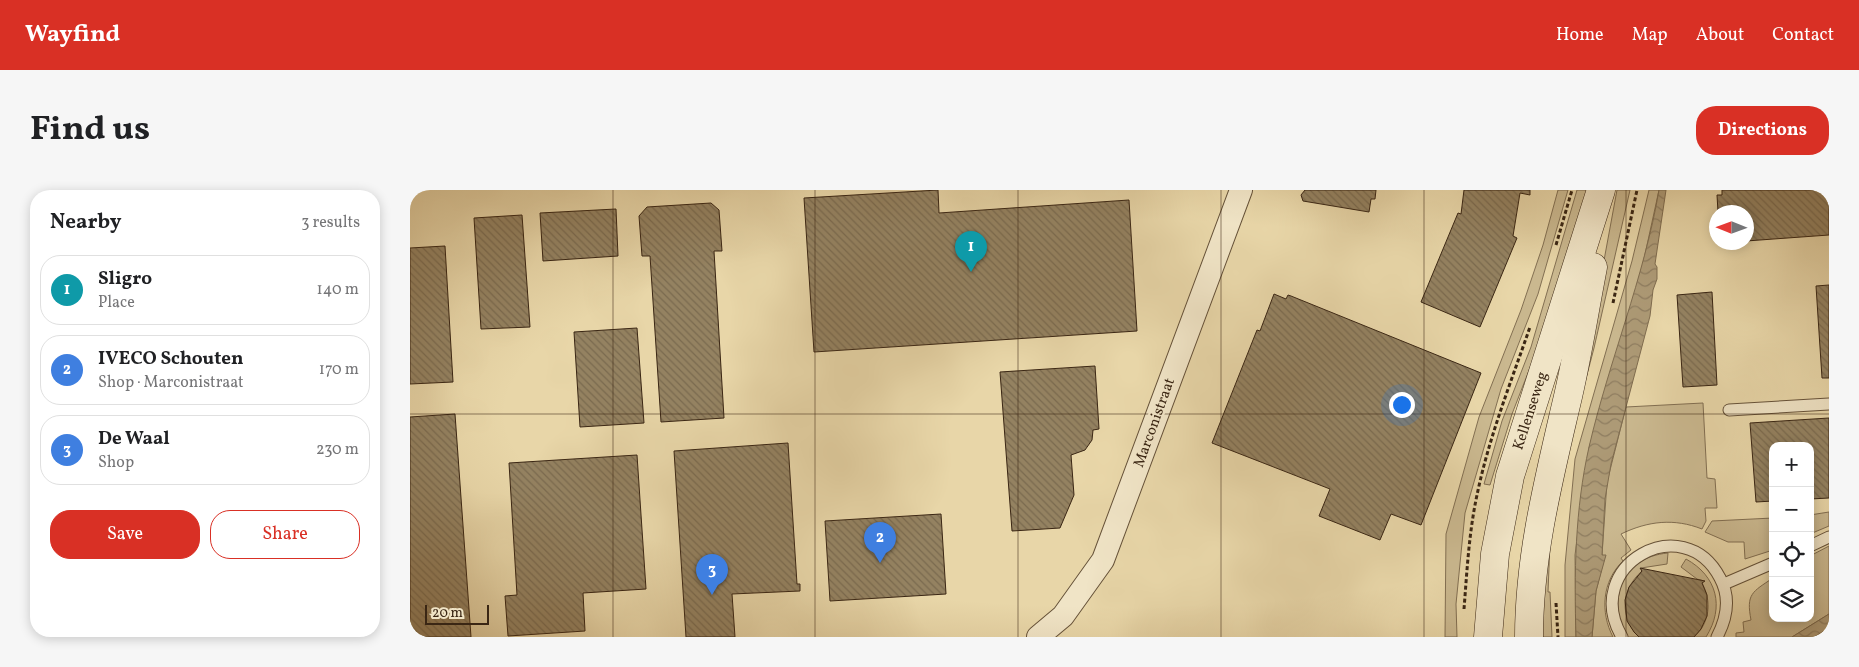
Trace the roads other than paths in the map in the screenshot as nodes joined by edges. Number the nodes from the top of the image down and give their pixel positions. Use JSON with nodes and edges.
{"nodes":[{"id":1,"x":1241,"y":190,"type":"edge"},
{"id":2,"x":1602,"y":190,"type":"edge"},
{"id":3,"x":1829,"y":404,"type":"edge"},
{"id":4,"x":1729,"y":410,"type":"dead end"},
{"id":5,"x":1829,"y":538,"type":"edge"},
{"id":6,"x":1814,"y":544,"type":"edge"},
{"id":7,"x":1769,"y":565,"type":"edge"},
{"id":8,"x":1724,"y":584,"type":"junction"},
{"id":9,"x":1038,"y":637,"type":"edge"},
{"id":10,"x":1488,"y":637,"type":"edge"},
{"id":11,"x":1529,"y":637,"type":"edge"},
{"id":12,"x":1622,"y":637,"type":"edge"},
{"id":13,"x":1717,"y":637,"type":"edge"}],
"edges":[{"from":1,"to":9,"type":"street","name":"Marconistraat"},
{"from":2,"to":10,"type":"main road","name":"Kellenseweg"},
{"from":2,"to":11,"type":"main road","name":"Kellenseweg"},
{"from":3,"to":4,"type":"lane"},
{"from":5,"to":6,"type":"lane"},
{"from":7,"to":8,"type":"lane"},
{"from":8,"to":12,"type":"lane"},
{"from":8,"to":13,"type":"lane"}]}
